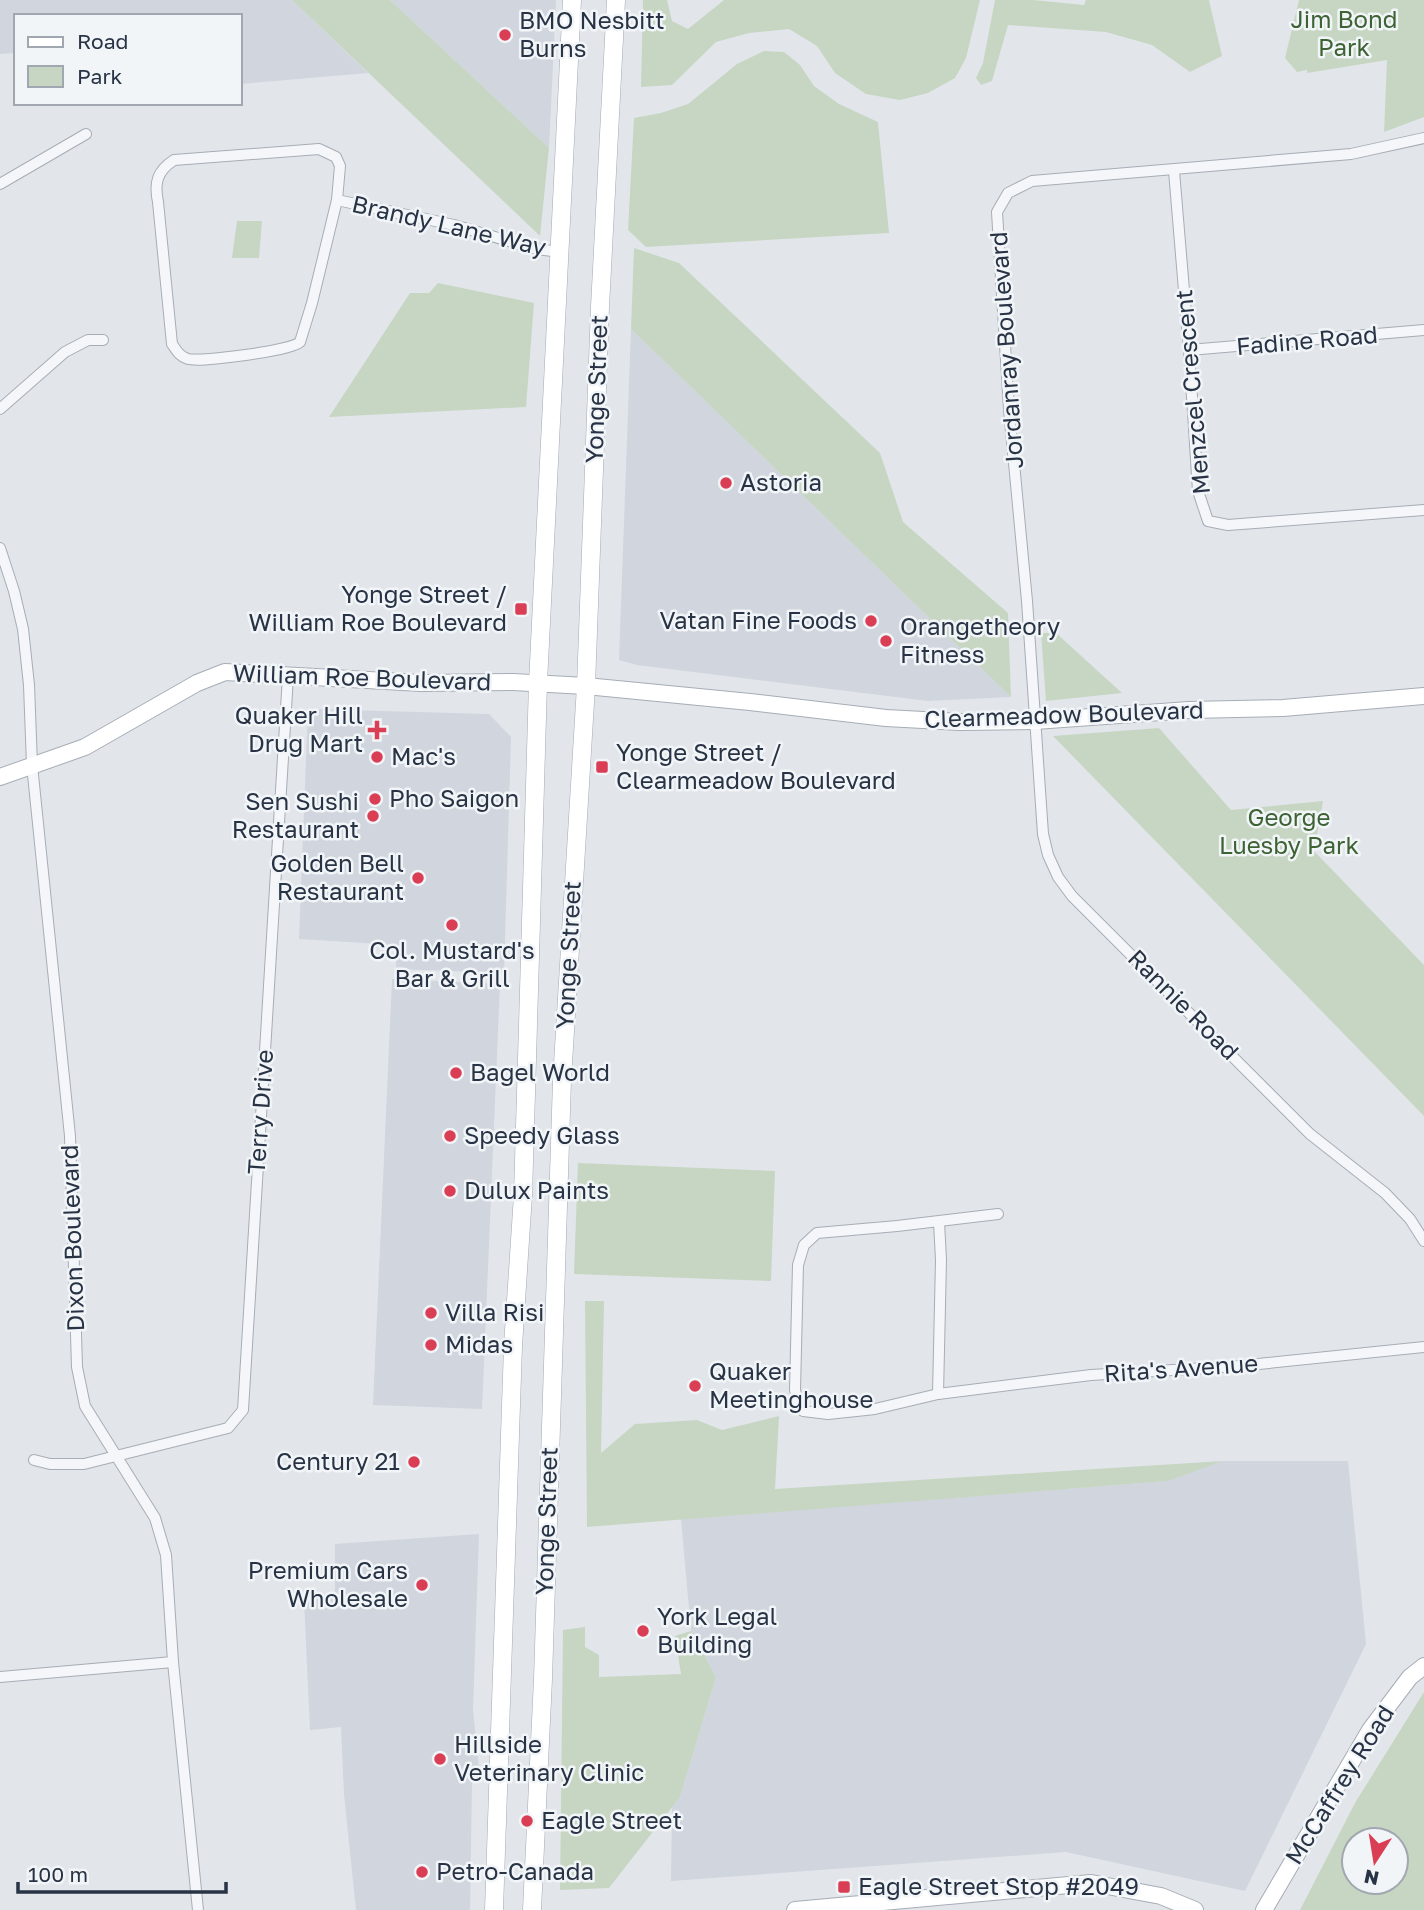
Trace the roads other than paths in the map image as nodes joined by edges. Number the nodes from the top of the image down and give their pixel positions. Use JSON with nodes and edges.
{"nodes":[{"id":1,"x":572,"y":0,"type":"edge"},
{"id":2,"x":616,"y":0,"type":"edge"},
{"id":3,"x":86,"y":134,"type":"dead end"},
{"id":4,"x":1424,"y":138,"type":"edge"},
{"id":5,"x":1174,"y":171,"type":"junction"},
{"id":6,"x":0,"y":184,"type":"edge"},
{"id":7,"x":337,"y":200,"type":"junction"},
{"id":8,"x":561,"y":252,"type":"junction"},
{"id":9,"x":1424,"y":330,"type":"edge"},
{"id":10,"x":103,"y":340,"type":"dead end"},
{"id":11,"x":1189,"y":350,"type":"junction"},
{"id":12,"x":0,"y":409,"type":"edge"},
{"id":13,"x":1424,"y":510,"type":"edge"},
{"id":14,"x":0,"y":548,"type":"edge"},
{"id":15,"x":288,"y":676,"type":"junction"},
{"id":16,"x":538,"y":683,"type":"junction"},
{"id":17,"x":586,"y":686,"type":"junction"},
{"id":18,"x":1424,"y":696,"type":"edge"},
{"id":19,"x":1035,"y":720,"type":"junction"},
{"id":20,"x":32,"y":765,"type":"junction"},
{"id":21,"x":0,"y":777,"type":"edge"},
{"id":22,"x":998,"y":1214,"type":"dead end"},
{"id":23,"x":939,"y":1222,"type":"junction"},
{"id":24,"x":1424,"y":1241,"type":"edge"},
{"id":25,"x":1424,"y":1347,"type":"edge"},
{"id":26,"x":938,"y":1394,"type":"junction"},
{"id":27,"x":116,"y":1456,"type":"junction"},
{"id":28,"x":34,"y":1460,"type":"dead end"},
{"id":29,"x":173,"y":1662,"type":"junction"},
{"id":30,"x":1424,"y":1665,"type":"edge"},
{"id":31,"x":0,"y":1677,"type":"edge"},
{"id":32,"x":198,"y":1910,"type":"edge"},
{"id":33,"x":495,"y":1910,"type":"edge"},
{"id":34,"x":532,"y":1910,"type":"edge"},
{"id":35,"x":795,"y":1910,"type":"edge"},
{"id":36,"x":1195,"y":1910,"type":"edge"},
{"id":37,"x":1264,"y":1910,"type":"edge"}],
"edges":[{"from":1,"to":8,"type":"main road","name":"Yonge Street"},
{"from":2,"to":17,"type":"main road","name":"Yonge Street"},
{"from":3,"to":6,"type":"street"},
{"from":4,"to":5,"type":"street","name":"Jordanray Boulevard"},
{"from":5,"to":11,"type":"street","name":"Menzcel Crescent"},
{"from":5,"to":19,"type":"street","name":"Jordanray Boulevard"},
{"from":7,"to":7,"type":"street","name":"Brandy Lane Way"},
{"from":7,"to":8,"type":"street","name":"Brandy Lane Way"},
{"from":8,"to":16,"type":"main road","name":"Yonge Street"},
{"from":9,"to":11,"type":"street","name":"Fadine Road"},
{"from":10,"to":12,"type":"street"},
{"from":11,"to":13,"type":"street","name":"Menzcel Crescent"},
{"from":14,"to":20,"type":"street","name":"Dixon Boulevard"},
{"from":15,"to":16,"type":"street","name":"William Roe Boulevard"},
{"from":15,"to":20,"type":"street","name":"William Roe Boulevard"},
{"from":15,"to":27,"type":"street","name":"Terry Drive"},
{"from":16,"to":17,"type":"street","name":"Clearmeadow Boulevard"},
{"from":16,"to":33,"type":"main road","name":"Yonge Street"},
{"from":17,"to":19,"type":"street","name":"Clearmeadow Boulevard"},
{"from":17,"to":34,"type":"main road","name":"Yonge Street"},
{"from":18,"to":19,"type":"street","name":"Clearmeadow Boulevard"},
{"from":19,"to":24,"type":"street","name":"Rannie Road"},
{"from":20,"to":21,"type":"street","name":"William Roe Boulevard"},
{"from":20,"to":27,"type":"street","name":"Dixon Boulevard"},
{"from":22,"to":23,"type":"street"},
{"from":23,"to":26,"type":"street"},
{"from":23,"to":26,"type":"street","name":"Rita's Avenue"},
{"from":25,"to":26,"type":"street","name":"Rita's Avenue"},
{"from":27,"to":28,"type":"street","name":"Terry Drive"},
{"from":27,"to":29,"type":"street","name":"Dixon Boulevard"},
{"from":29,"to":31,"type":"street"},
{"from":29,"to":32,"type":"street","name":"Dixon Boulevard"},
{"from":30,"to":37,"type":"street","name":"McCaffrey Road"},
{"from":35,"to":36,"type":"street"}]}
